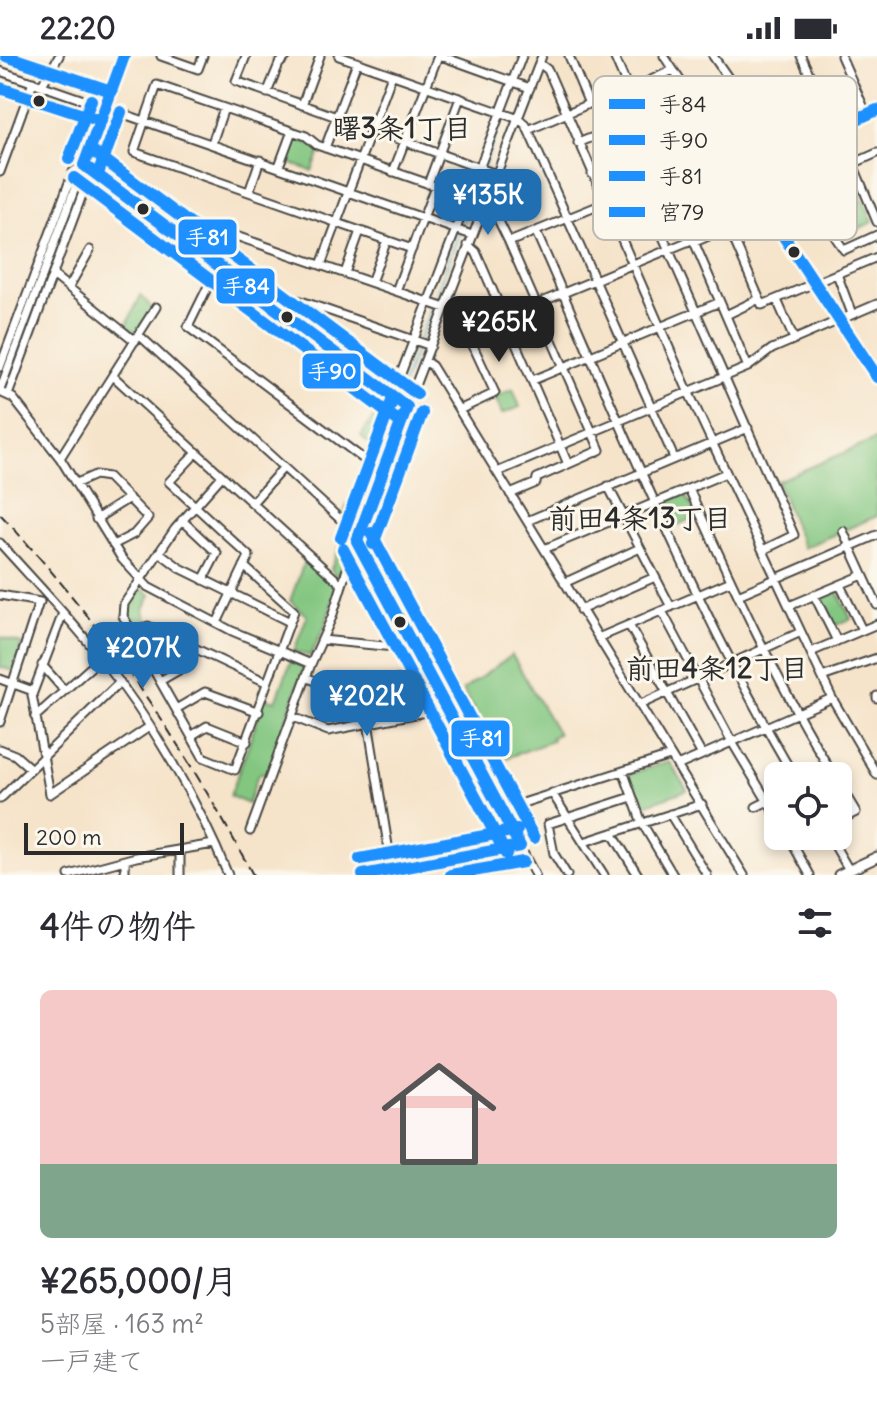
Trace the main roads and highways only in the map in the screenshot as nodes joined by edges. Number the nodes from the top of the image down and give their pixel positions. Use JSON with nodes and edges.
{"nodes":[{"id":1,"x":877,"y":857,"type":"edge"},
{"id":2,"x":839,"y":875,"type":"edge"}],
"edges":[{"from":1,"to":2,"type":"main road"}]}
